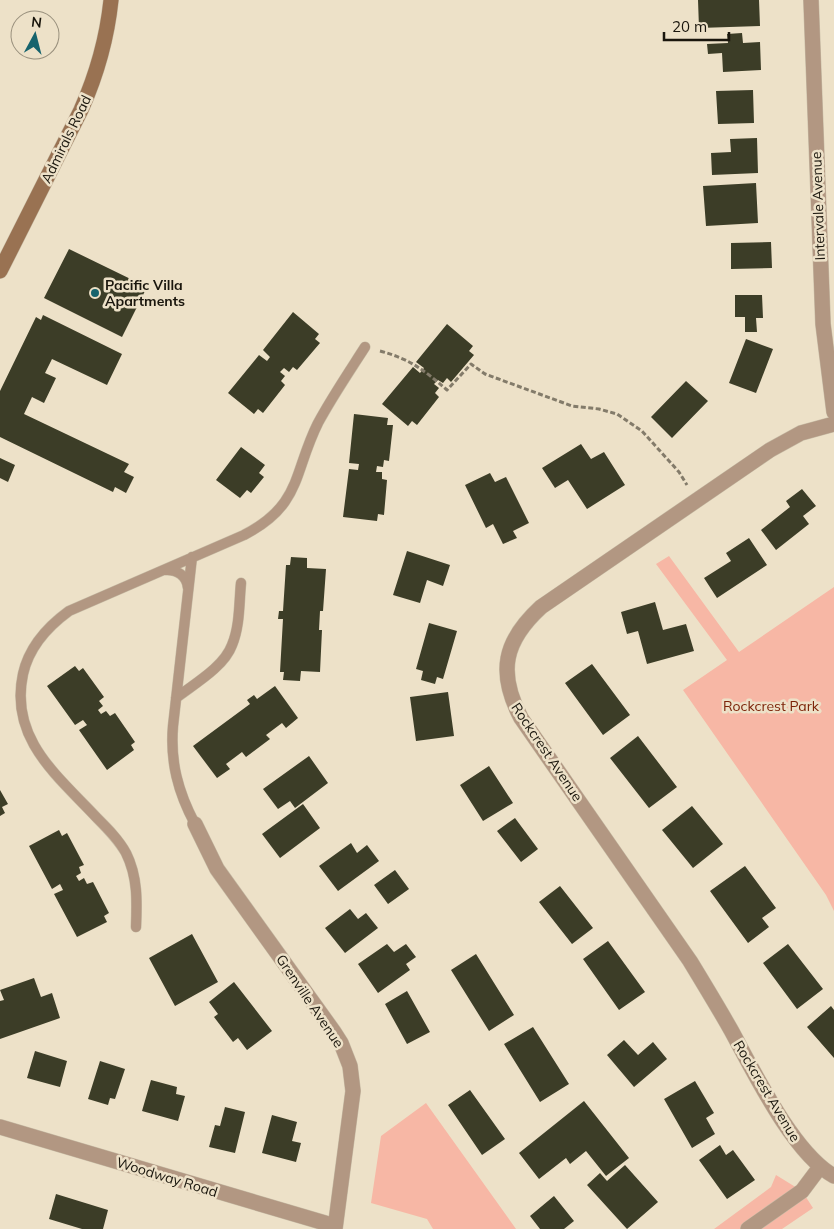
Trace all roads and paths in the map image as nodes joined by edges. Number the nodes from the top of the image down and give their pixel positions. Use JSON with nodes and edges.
{"nodes":[{"id":1,"x":111,"y":0,"type":"edge"},
{"id":2,"x":811,"y":0,"type":"edge"},
{"id":3,"x":0,"y":271,"type":"edge"},
{"id":4,"x":365,"y":347,"type":"joint"},
{"id":5,"x":834,"y":412,"type":"edge"},
{"id":6,"x":834,"y":424,"type":"edge"},
{"id":7,"x":698,"y":500,"type":"junction"},
{"id":8,"x":192,"y":557,"type":"junction"},
{"id":9,"x":161,"y":571,"type":"junction"},
{"id":10,"x":242,"y":583,"type":"dead end"},
{"id":11,"x":188,"y":591,"type":"junction"},
{"id":12,"x":176,"y":698,"type":"junction"},
{"id":13,"x":195,"y":824,"type":"joint"},
{"id":14,"x":136,"y":927,"type":"dead end"},
{"id":15,"x":0,"y":1127,"type":"edge"},
{"id":16,"x":820,"y":1167,"type":"junction"},
{"id":17,"x":834,"y":1176,"type":"edge"},
{"id":18,"x":335,"y":1228,"type":"edge"},
{"id":19,"x":748,"y":1229,"type":"edge"}],
"edges":[{"from":1,"to":3,"type":"main road","name":"Admirals Road"},
{"from":2,"to":5,"type":"street","name":"Intervale Avenue"},
{"from":4,"to":7,"type":"path"},
{"from":4,"to":8,"type":"lane"},
{"from":6,"to":7,"type":"street","name":"Rockcrest Avenue"},
{"from":7,"to":16,"type":"street","name":"Rockcrest Avenue"},
{"from":8,"to":9,"type":"lane"},
{"from":8,"to":11,"type":"lane"},
{"from":9,"to":11,"type":"lane"},
{"from":9,"to":14,"type":"lane"},
{"from":10,"to":12,"type":"lane"},
{"from":11,"to":12,"type":"lane"},
{"from":12,"to":13,"type":"lane"},
{"from":13,"to":18,"type":"street","name":"Grenville Avenue"},
{"from":15,"to":18,"type":"street","name":"Woodway Road"},
{"from":16,"to":17,"type":"street","name":"Rockcrest Avenue"},
{"from":16,"to":19,"type":"street"}]}
